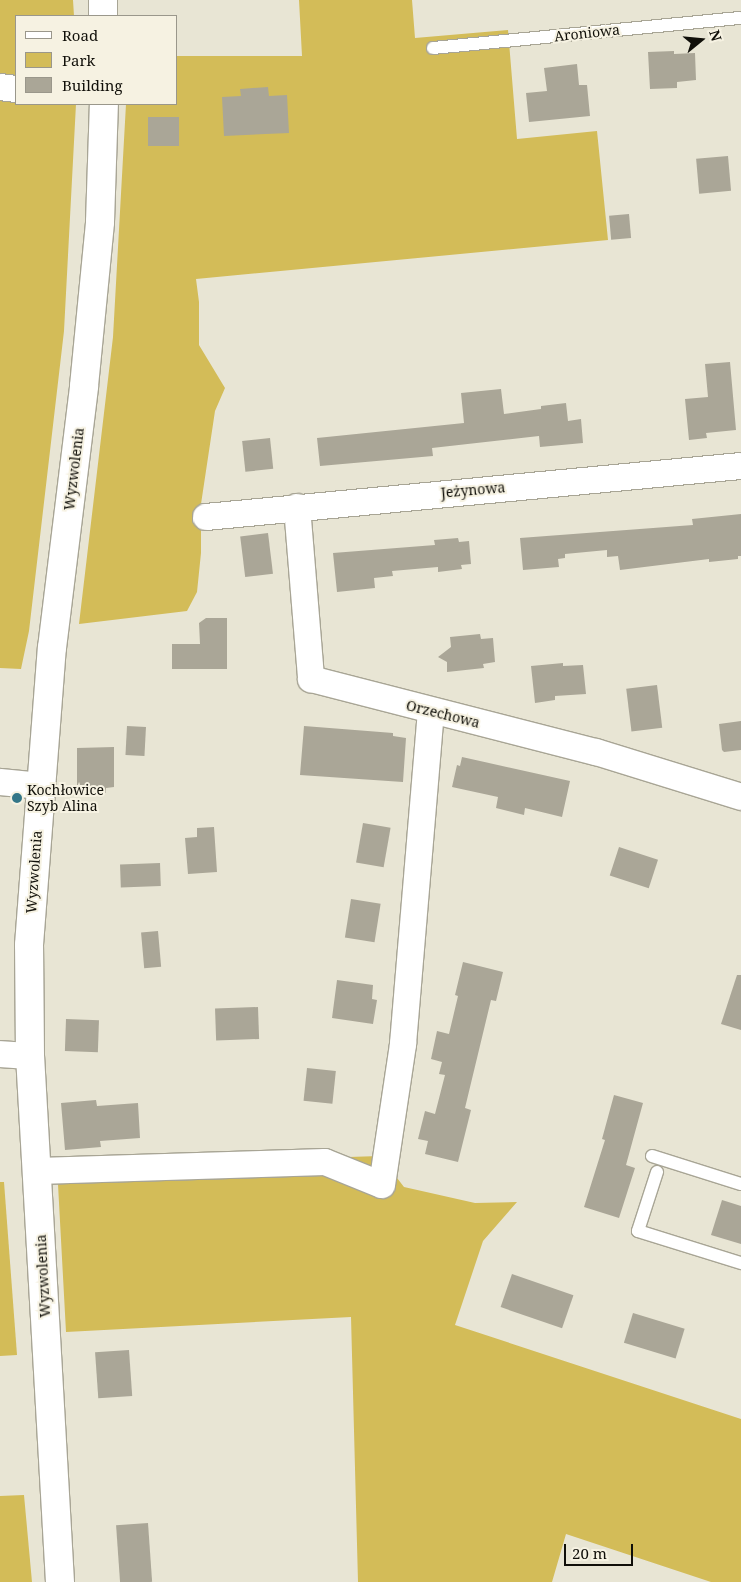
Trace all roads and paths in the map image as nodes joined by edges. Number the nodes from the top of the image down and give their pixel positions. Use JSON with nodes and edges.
{"nodes":[{"id":1,"x":103,"y":0,"type":"edge"},
{"id":2,"x":103,"y":15,"type":"edge"},
{"id":3,"x":741,"y":18,"type":"edge"},
{"id":4,"x":433,"y":48,"type":"dead end"},
{"id":5,"x":0,"y":87,"type":"edge"},
{"id":6,"x":15,"y":89,"type":"edge"},
{"id":7,"x":104,"y":105,"type":"edge"},
{"id":8,"x":741,"y":466,"type":"edge"},
{"id":9,"x":297,"y":507,"type":"junction"},
{"id":10,"x":206,"y":517,"type":"dead end"},
{"id":11,"x":430,"y":711,"type":"junction"},
{"id":12,"x":0,"y":782,"type":"edge"},
{"id":13,"x":41,"y":786,"type":"junction"},
{"id":14,"x":741,"y":797,"type":"edge"},
{"id":15,"x":0,"y":1054,"type":"edge"},
{"id":16,"x":30,"y":1056,"type":"junction"},
{"id":17,"x":652,"y":1156,"type":"dead end"},
{"id":18,"x":38,"y":1172,"type":"junction"},
{"id":19,"x":657,"y":1172,"type":"dead end"},
{"id":20,"x":741,"y":1184,"type":"edge"},
{"id":21,"x":741,"y":1263,"type":"edge"},
{"id":22,"x":60,"y":1582,"type":"edge"}],
"edges":[{"from":1,"to":2,"type":"street"},
{"from":3,"to":4,"type":"lane","name":"Aroniowa"},
{"from":5,"to":6,"type":"street"},
{"from":7,"to":13,"type":"street","name":"Wyzwolenia"},
{"from":8,"to":9,"type":"street","name":"Jeżynowa"},
{"from":9,"to":10,"type":"street","name":"Jeżynowa"},
{"from":9,"to":11,"type":"street","name":"Orzechowa"},
{"from":11,"to":14,"type":"street","name":"Orzechowa"},
{"from":11,"to":18,"type":"street"},
{"from":12,"to":13,"type":"street"},
{"from":13,"to":16,"type":"street","name":"Wyzwolenia"},
{"from":15,"to":16,"type":"street"},
{"from":16,"to":18,"type":"street","name":"Wyzwolenia"},
{"from":17,"to":20,"type":"lane"},
{"from":18,"to":22,"type":"street","name":"Wyzwolenia"},
{"from":19,"to":21,"type":"lane"}]}
